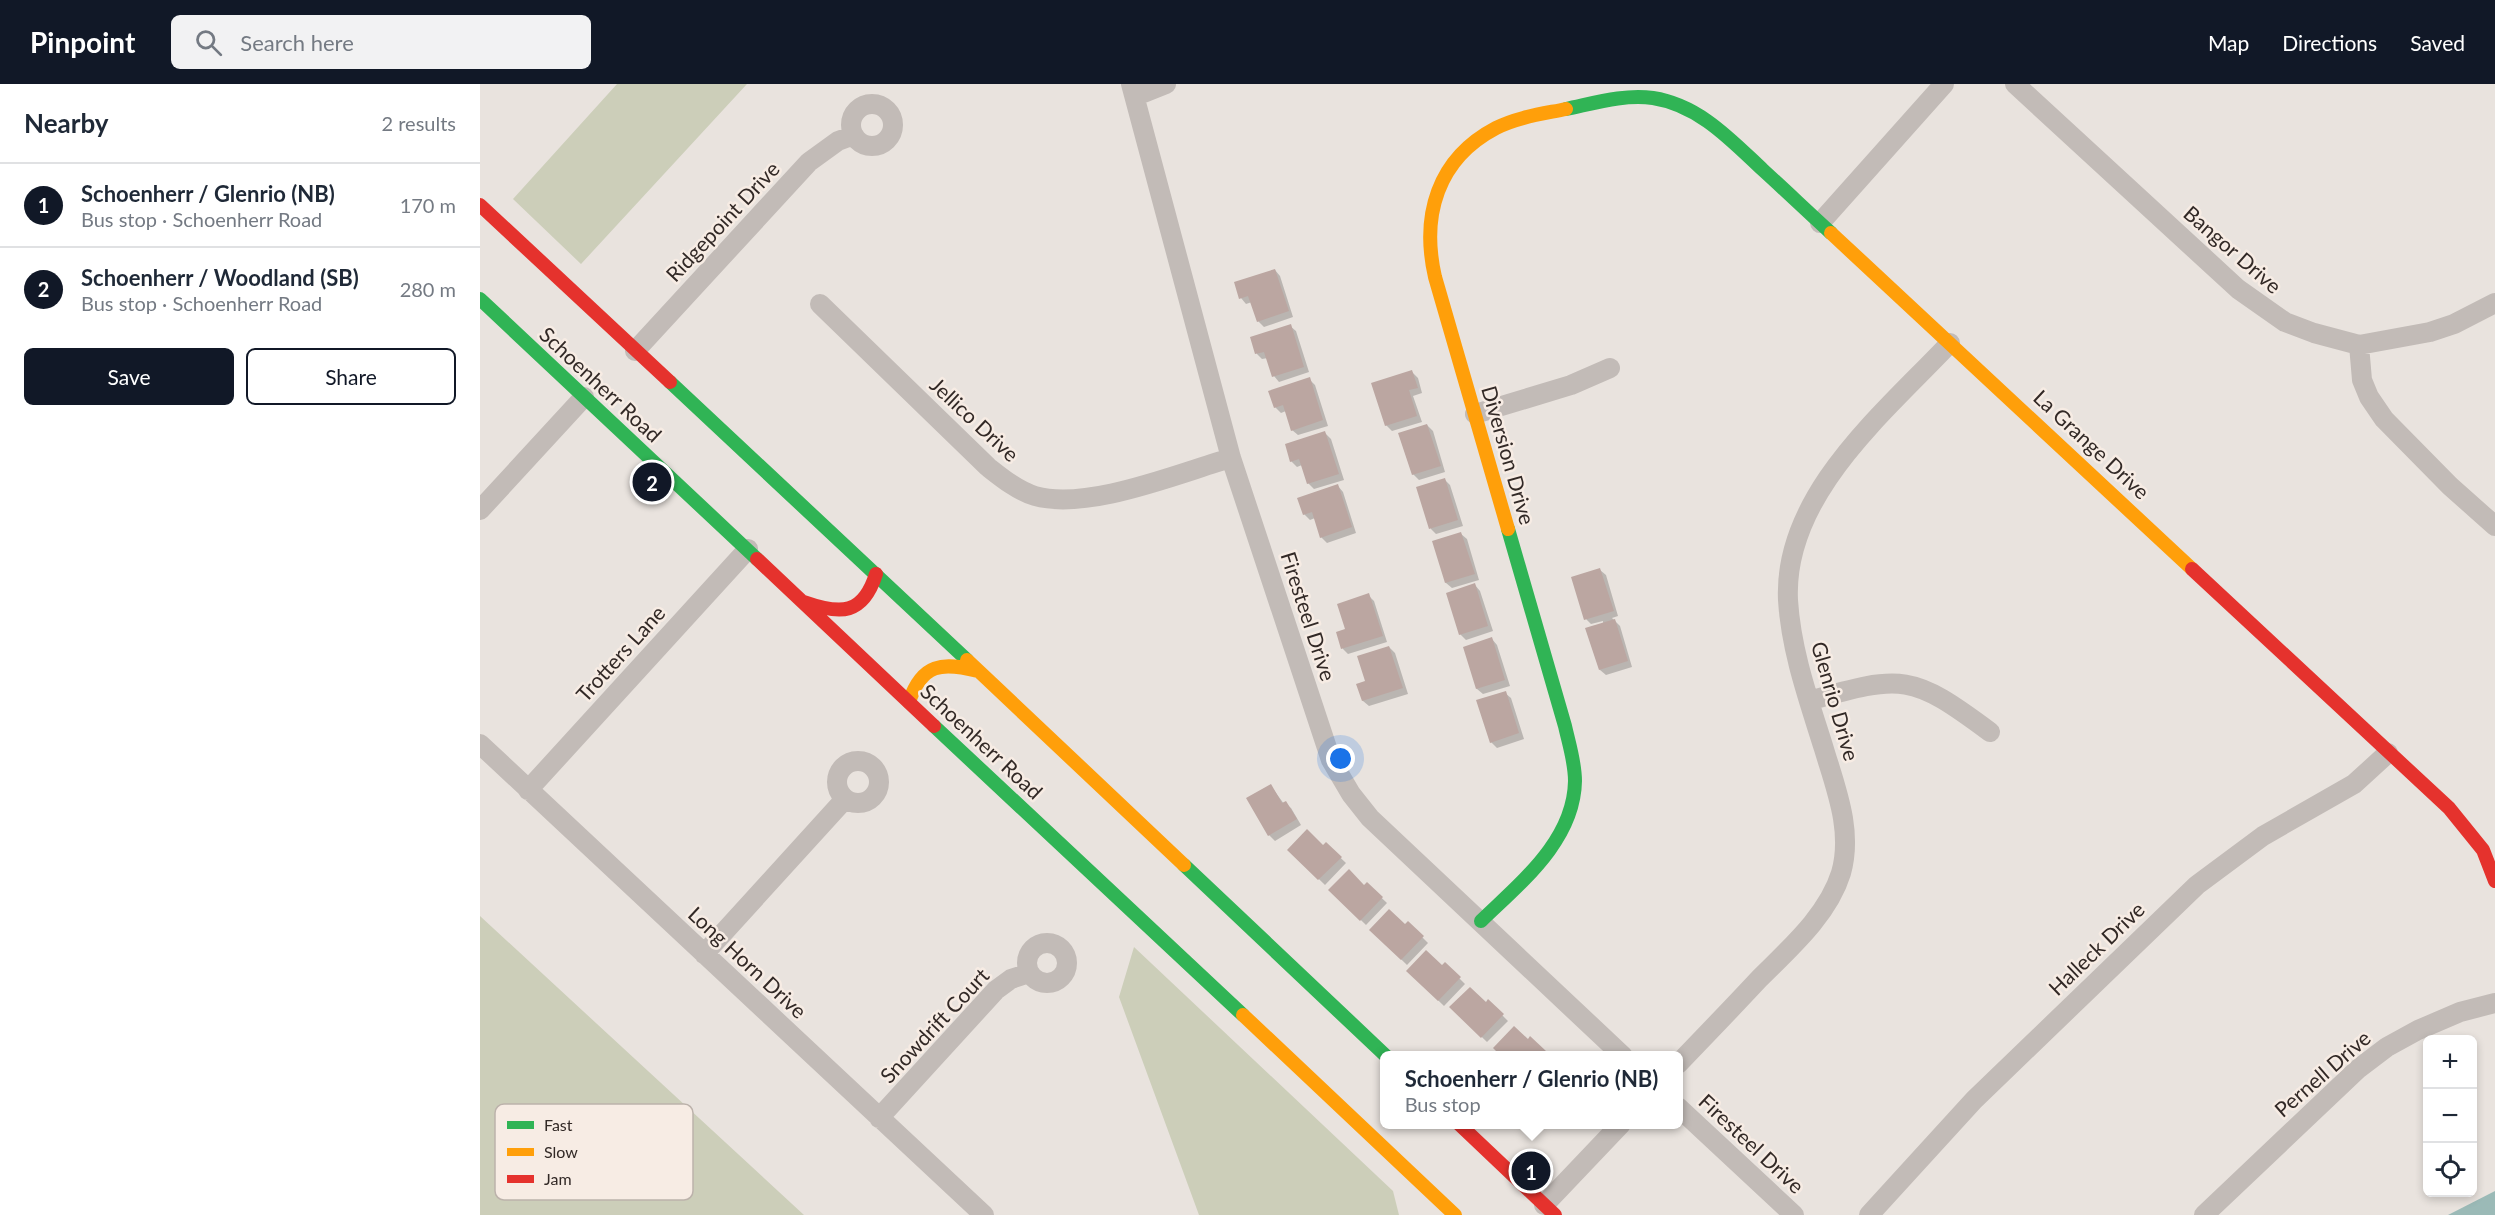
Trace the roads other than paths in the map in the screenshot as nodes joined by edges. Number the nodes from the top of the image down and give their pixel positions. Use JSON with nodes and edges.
{"nodes":[{"id":1,"x":1166,"y":84,"type":"edge"},
{"id":2,"x":1944,"y":84,"type":"edge"},
{"id":3,"x":2015,"y":84,"type":"edge"},
{"id":4,"x":1133,"y":90,"type":"edge"},
{"id":5,"x":1629,"y":90,"type":"edge"},
{"id":6,"x":854,"y":135,"type":"dead end"},
{"id":7,"x":480,"y":205,"type":"edge"},
{"id":8,"x":1820,"y":223,"type":"junction"},
{"id":9,"x":480,"y":299,"type":"edge"},
{"id":10,"x":2495,"y":303,"type":"edge"},
{"id":11,"x":820,"y":304,"type":"dead end"},
{"id":12,"x":1950,"y":343,"type":"junction"},
{"id":13,"x":2359,"y":345,"type":"junction"},
{"id":14,"x":635,"y":351,"type":"junction"},
{"id":15,"x":1610,"y":368,"type":"dead end"},
{"id":16,"x":584,"y":397,"type":"junction"},
{"id":17,"x":1475,"y":414,"type":"junction"},
{"id":18,"x":1232,"y":458,"type":"junction"},
{"id":19,"x":480,"y":510,"type":"edge"},
{"id":20,"x":2495,"y":526,"type":"edge"},
{"id":21,"x":748,"y":549,"type":"junction"},
{"id":22,"x":876,"y":574,"type":"junction"},
{"id":23,"x":803,"y":602,"type":"junction"},
{"id":24,"x":979,"y":672,"type":"junction"},
{"id":25,"x":1809,"y":701,"type":"junction"},
{"id":26,"x":909,"y":702,"type":"junction"},
{"id":27,"x":1990,"y":732,"type":"dead end"},
{"id":28,"x":480,"y":744,"type":"edge"},
{"id":29,"x":2388,"y":753,"type":"junction"},
{"id":30,"x":528,"y":790,"type":"junction"},
{"id":31,"x":846,"y":799,"type":"dead end"},
{"id":32,"x":2495,"y":881,"type":"edge"},
{"id":33,"x":1481,"y":921,"type":"junction"},
{"id":34,"x":704,"y":954,"type":"junction"},
{"id":35,"x":1029,"y":972,"type":"dead end"},
{"id":36,"x":2495,"y":1003,"type":"edge"},
{"id":37,"x":1381,"y":1051,"type":"edge"},
{"id":38,"x":1618,"y":1051,"type":"edge"},
{"id":39,"x":1683,"y":1059,"type":"edge"},
{"id":40,"x":1683,"y":1112,"type":"edge"},
{"id":41,"x":879,"y":1118,"type":"junction"},
{"id":42,"x":1464,"y":1129,"type":"edge"},
{"id":43,"x":1618,"y":1129,"type":"edge"},
{"id":44,"x":1550,"y":1210,"type":"edge"},
{"id":45,"x":984,"y":1215,"type":"edge"},
{"id":46,"x":1455,"y":1215,"type":"edge"},
{"id":47,"x":1794,"y":1215,"type":"edge"},
{"id":48,"x":1869,"y":1215,"type":"edge"},
{"id":49,"x":2204,"y":1215,"type":"edge"}],
"edges":[{"from":1,"to":4,"type":"street"},
{"from":2,"to":8,"type":"street"},
{"from":3,"to":13,"type":"street","name":"Bangor Drive"},
{"from":4,"to":18,"type":"street","name":"Firesteel Drive"},
{"from":5,"to":8,"type":"main road","name":"La Grange Drive"},
{"from":5,"to":17,"type":"main road","name":"Diversion Drive"},
{"from":6,"to":14,"type":"street","name":"Ridgepoint Drive"},
{"from":7,"to":14,"type":"main road"},
{"from":8,"to":12,"type":"main road","name":"La Grange Drive"},
{"from":9,"to":16,"type":"main road","name":"Schoenherr Road"},
{"from":10,"to":13,"type":"street","name":"Bangor Drive"},
{"from":11,"to":18,"type":"street","name":"Jellico Drive"},
{"from":12,"to":25,"type":"street","name":"Glenrio Drive"},
{"from":12,"to":29,"type":"main road","name":"La Grange Drive"},
{"from":13,"to":20,"type":"street"},
{"from":14,"to":22,"type":"main road"},
{"from":15,"to":17,"type":"street"},
{"from":16,"to":19,"type":"street"},
{"from":16,"to":21,"type":"main road","name":"Schoenherr Road"},
{"from":17,"to":33,"type":"main road","name":"Diversion Drive"},
{"from":18,"to":33,"type":"street","name":"Firesteel Drive"},
{"from":21,"to":23,"type":"main road","name":"Schoenherr Road"},
{"from":21,"to":30,"type":"street","name":"Trotters Lane"},
{"from":22,"to":23,"type":"main road"},
{"from":22,"to":24,"type":"main road"},
{"from":23,"to":26,"type":"main road","name":"Schoenherr Road"},
{"from":24,"to":26,"type":"main road"},
{"from":24,"to":37,"type":"main road"},
{"from":25,"to":27,"type":"street"},
{"from":25,"to":39,"type":"street","name":"Glenrio Drive"},
{"from":26,"to":46,"type":"main road","name":"Schoenherr Road"},
{"from":28,"to":30,"type":"street","name":"Long Horn Drive"},
{"from":29,"to":32,"type":"main road","name":"La Grange Drive"},
{"from":29,"to":48,"type":"street","name":"Halleck Drive"},
{"from":30,"to":34,"type":"street","name":"Long Horn Drive"},
{"from":31,"to":34,"type":"street"},
{"from":33,"to":38,"type":"street","name":"Firesteel Drive"},
{"from":34,"to":41,"type":"street","name":"Long Horn Drive"},
{"from":35,"to":41,"type":"street","name":"Snowdrift Court"},
{"from":36,"to":49,"type":"street","name":"Pernell Drive"},
{"from":40,"to":47,"type":"street","name":"Firesteel Drive"},
{"from":41,"to":45,"type":"street","name":"Long Horn Drive"},
{"from":42,"to":44,"type":"main road"},
{"from":43,"to":44,"type":"street"}]}
